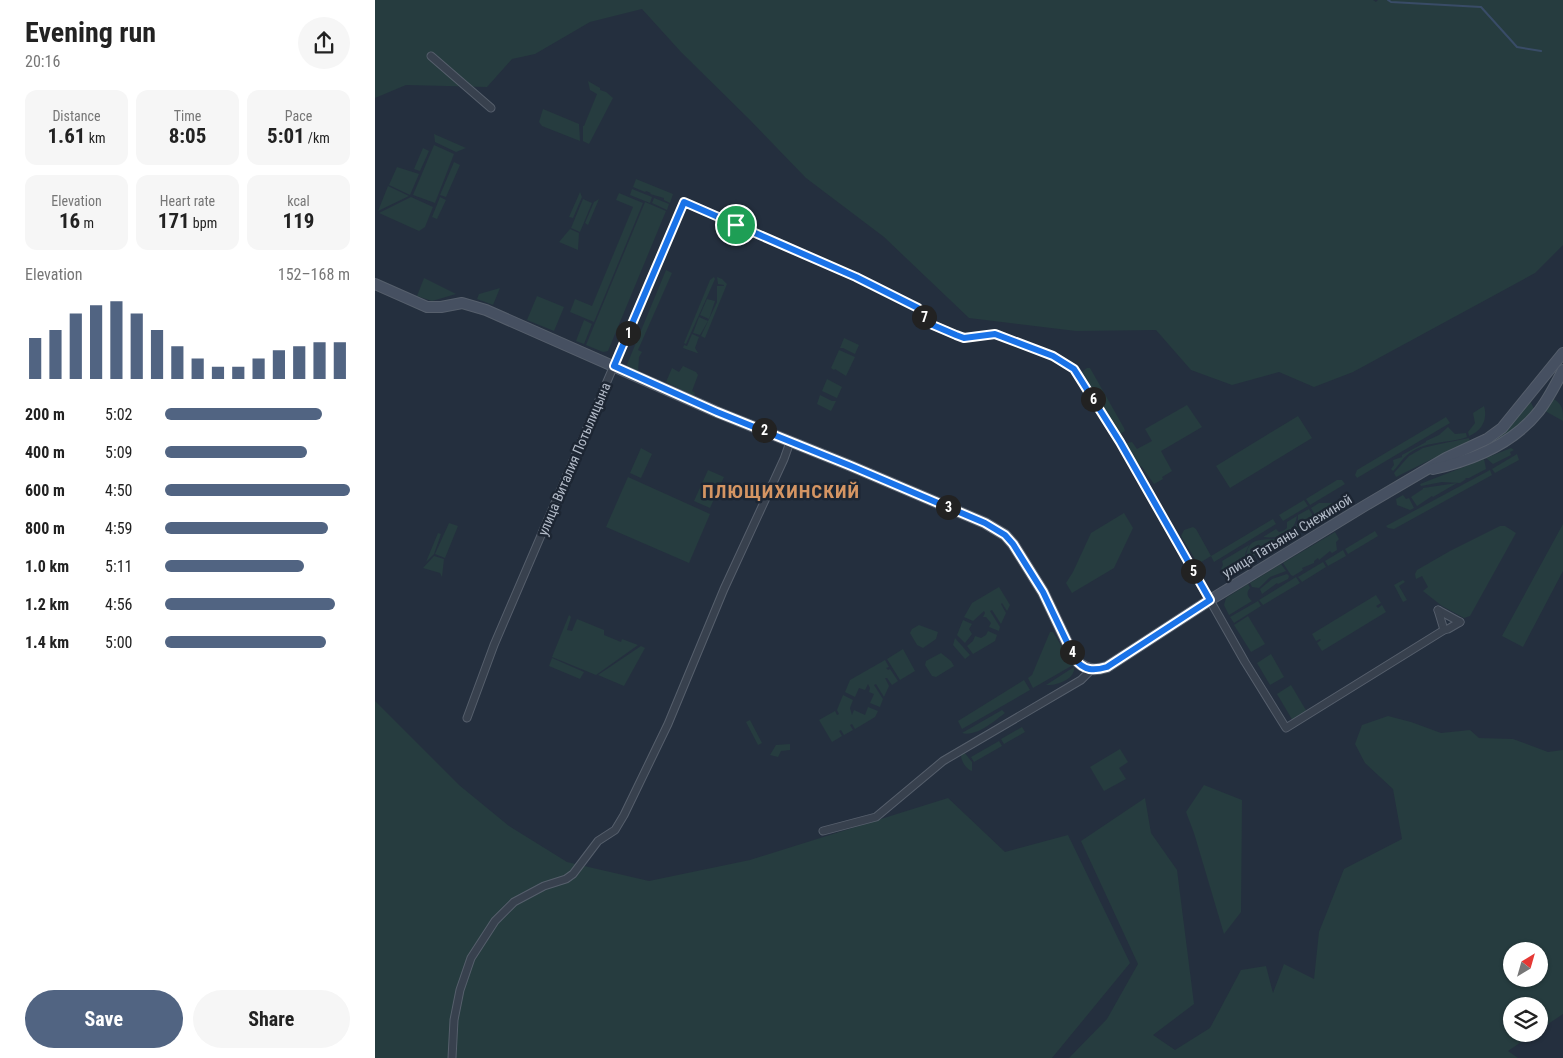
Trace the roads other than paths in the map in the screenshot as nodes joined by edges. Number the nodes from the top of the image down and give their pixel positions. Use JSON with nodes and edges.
{"nodes":[{"id":1,"x":431,"y":56,"type":"dead end"},
{"id":2,"x":491,"y":108,"type":"dead end"},
{"id":3,"x":375,"y":284,"type":"edge"},
{"id":4,"x":1563,"y":353,"type":"edge"},
{"id":5,"x":614,"y":366,"type":"junction"},
{"id":6,"x":1563,"y":370,"type":"edge"},
{"id":7,"x":790,"y":442,"type":"junction"},
{"id":8,"x":1427,"y":470,"type":"junction"},
{"id":9,"x":1210,"y":600,"type":"junction"},
{"id":10,"x":1444,"y":630,"type":"dead end"},
{"id":11,"x":1091,"y":670,"type":"junction"},
{"id":12,"x":467,"y":718,"type":"dead end"},
{"id":13,"x":823,"y":831,"type":"dead end"},
{"id":14,"x":452,"y":1058,"type":"edge"}],
"edges":[{"from":1,"to":2,"type":"street"},
{"from":3,"to":5,"type":"street"},
{"from":4,"to":8,"type":"street","name":"улица Татьяны Снежиной"},
{"from":5,"to":7,"type":"street"},
{"from":5,"to":9,"type":"street","name":"улица Виталия Потылицына"},
{"from":5,"to":12,"type":"street","name":"улица Виталия Потылицына"},
{"from":6,"to":8,"type":"street","name":"улица Татьяны Снежиной"},
{"from":7,"to":11,"type":"street"},
{"from":7,"to":14,"type":"street"},
{"from":8,"to":9,"type":"street","name":"улица Татьяны Снежиной"},
{"from":9,"to":10,"type":"street"},
{"from":9,"to":11,"type":"street","name":"улица Татьяны Снежиной"},
{"from":11,"to":13,"type":"street"}]}
